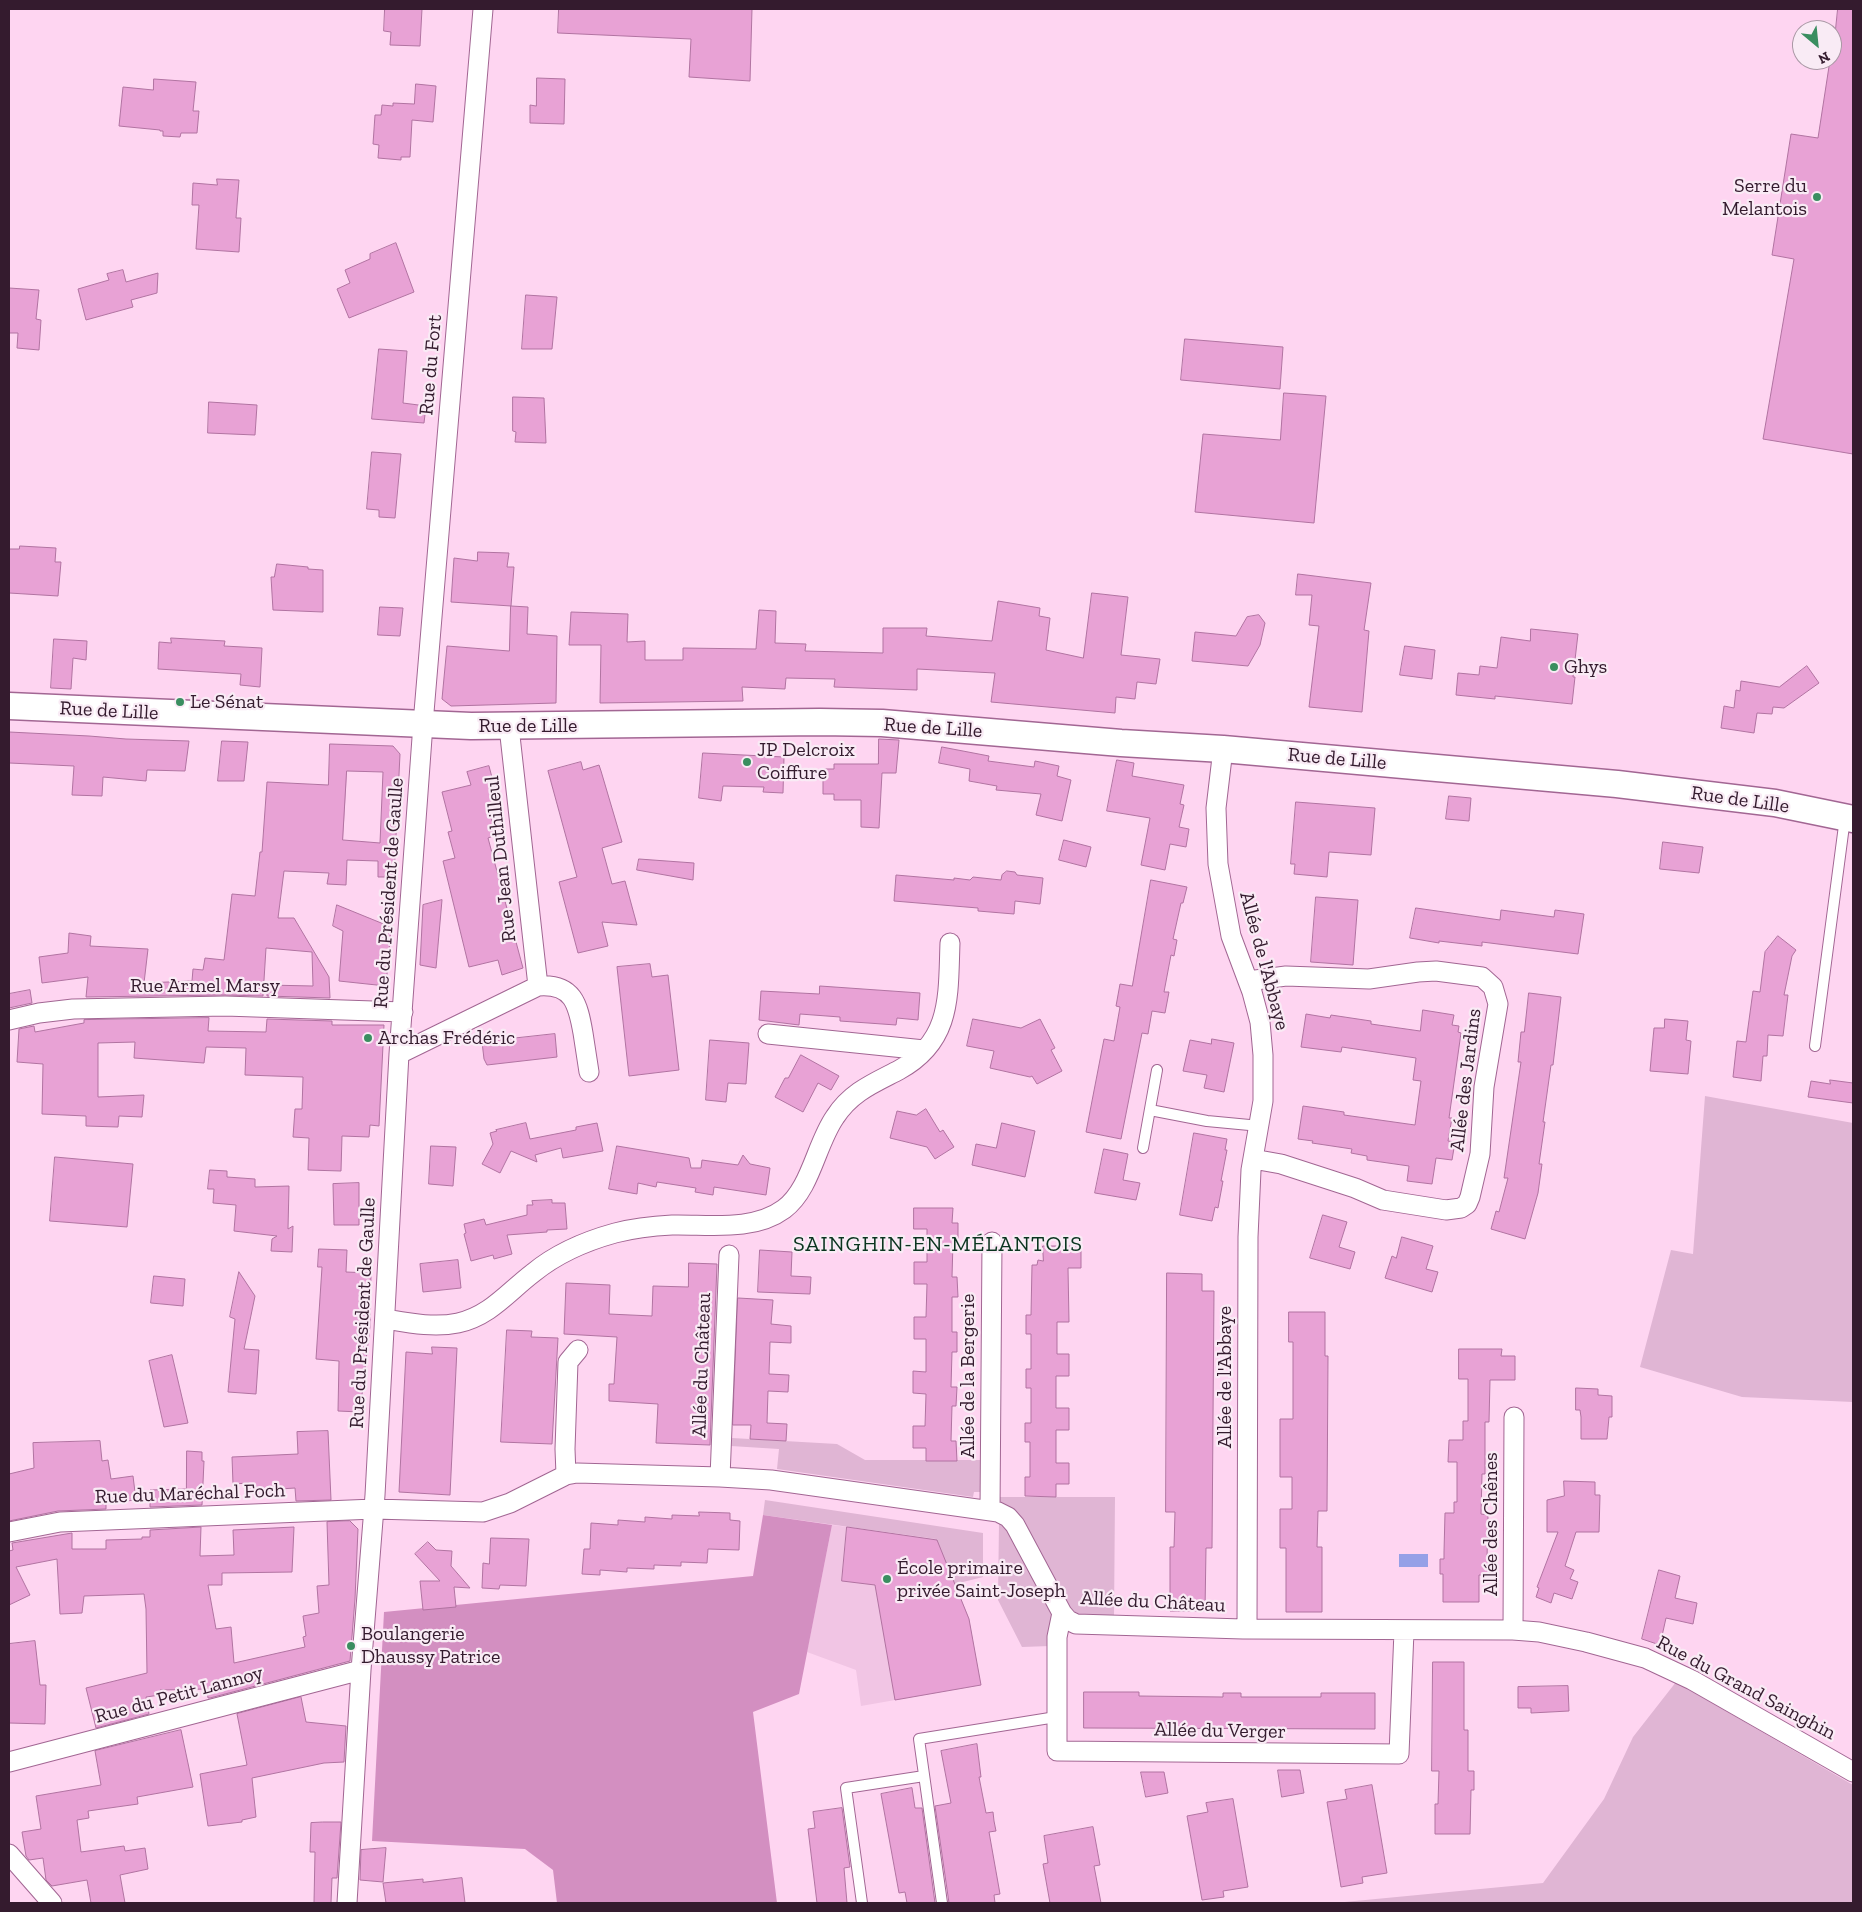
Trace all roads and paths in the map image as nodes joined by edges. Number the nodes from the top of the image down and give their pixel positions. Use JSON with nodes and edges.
{"nodes":[{"id":1,"x":483,"y":9,"type":"edge"},
{"id":2,"x":9,"y":706,"type":"edge"},
{"id":3,"x":423,"y":724,"type":"junction"},
{"id":4,"x":510,"y":727,"type":"junction"},
{"id":5,"x":1223,"y":749,"type":"junction"},
{"id":6,"x":1849,"y":818,"type":"edge"},
{"id":7,"x":950,"y":943,"type":"dead end"},
{"id":8,"x":1248,"y":981,"type":"junction"},
{"id":9,"x":538,"y":986,"type":"junction"},
{"id":10,"x":403,"y":1012,"type":"junction"},
{"id":11,"x":9,"y":1020,"type":"edge"},
{"id":12,"x":768,"y":1034,"type":"dead end"},
{"id":13,"x":1815,"y":1046,"type":"dead end"},
{"id":14,"x":924,"y":1050,"type":"junction"},
{"id":15,"x":399,"y":1054,"type":"junction"},
{"id":16,"x":1157,"y":1070,"type":"dead end"},
{"id":17,"x":589,"y":1072,"type":"dead end"},
{"id":18,"x":1150,"y":1110,"type":"junction"},
{"id":19,"x":1260,"y":1126,"type":"junction"},
{"id":20,"x":1143,"y":1148,"type":"dead end"},
{"id":21,"x":1253,"y":1159,"type":"junction"},
{"id":22,"x":992,"y":1242,"type":"dead end"},
{"id":23,"x":729,"y":1255,"type":"dead end"},
{"id":24,"x":385,"y":1319,"type":"junction"},
{"id":25,"x":578,"y":1350,"type":"dead end"},
{"id":26,"x":1514,"y":1417,"type":"dead end"},
{"id":27,"x":566,"y":1475,"type":"junction"},
{"id":28,"x":720,"y":1477,"type":"junction"},
{"id":29,"x":374,"y":1509,"type":"junction"},
{"id":30,"x":990,"y":1510,"type":"junction"},
{"id":31,"x":9,"y":1532,"type":"edge"},
{"id":32,"x":1062,"y":1613,"type":"junction"},
{"id":33,"x":1247,"y":1629,"type":"junction"},
{"id":34,"x":1513,"y":1630,"type":"junction"},
{"id":35,"x":1404,"y":1631,"type":"junction"},
{"id":36,"x":1616,"y":1649,"type":"joint"},
{"id":37,"x":361,"y":1670,"type":"junction"},
{"id":38,"x":1056,"y":1718,"type":"junction"},
{"id":39,"x":9,"y":1762,"type":"edge"},
{"id":40,"x":1853,"y":1772,"type":"edge"},
{"id":41,"x":924,"y":1776,"type":"junction"},
{"id":42,"x":9,"y":1854,"type":"edge"},
{"id":43,"x":52,"y":1903,"type":"edge"},
{"id":44,"x":347,"y":1903,"type":"edge"},
{"id":45,"x":862,"y":1903,"type":"edge"},
{"id":46,"x":942,"y":1903,"type":"edge"}],
"edges":[{"from":1,"to":3,"type":"street","name":"Rue du Fort"},
{"from":2,"to":3,"type":"main road","name":"Rue de Lille"},
{"from":3,"to":4,"type":"main road","name":"Rue de Lille"},
{"from":3,"to":10,"type":"street","name":"Rue du Président de Gaulle"},
{"from":4,"to":5,"type":"main road","name":"Rue de Lille"},
{"from":4,"to":9,"type":"street","name":"Rue Jean Duthilleul"},
{"from":5,"to":6,"type":"main road","name":"Rue de Lille"},
{"from":5,"to":8,"type":"street","name":"Allée de l'Abbaye"},
{"from":6,"to":13,"type":"lane"},
{"from":7,"to":14,"type":"street"},
{"from":8,"to":19,"type":"street","name":"Allée de l'Abbaye"},
{"from":8,"to":21,"type":"street","name":"Allée des Jardins"},
{"from":9,"to":15,"type":"street"},
{"from":9,"to":17,"type":"street"},
{"from":10,"to":11,"type":"street","name":"Rue Armel Marsy"},
{"from":10,"to":15,"type":"street","name":"Rue du Président de Gaulle"},
{"from":12,"to":14,"type":"street"},
{"from":14,"to":24,"type":"street"},
{"from":15,"to":24,"type":"street","name":"Rue du Président de Gaulle"},
{"from":16,"to":18,"type":"lane"},
{"from":18,"to":19,"type":"lane"},
{"from":18,"to":20,"type":"lane"},
{"from":19,"to":21,"type":"street","name":"Allée de l'Abbaye"},
{"from":21,"to":33,"type":"street","name":"Allée de l'Abbaye"},
{"from":22,"to":30,"type":"street","name":"Allée de la Bergerie"},
{"from":23,"to":28,"type":"street","name":"Allée du Château"},
{"from":24,"to":29,"type":"street","name":"Rue du Président de Gaulle"},
{"from":25,"to":27,"type":"street"},
{"from":26,"to":34,"type":"street","name":"Allée des Chênes"},
{"from":27,"to":28,"type":"street","name":"Allée du Château"},
{"from":27,"to":29,"type":"street","name":"Allée du Château"},
{"from":28,"to":30,"type":"street","name":"Allée du Château"},
{"from":29,"to":31,"type":"street","name":"Rue du Maréchal Foch"},
{"from":29,"to":37,"type":"street","name":"Rue du Président de Gaulle"},
{"from":30,"to":32,"type":"street","name":"Allée du Château"},
{"from":32,"to":33,"type":"street","name":"Allée du Château"},
{"from":32,"to":38,"type":"street","name":"Allée du Verger"},
{"from":33,"to":35,"type":"street","name":"Allée du Château"},
{"from":34,"to":35,"type":"street","name":"Allée du Château"},
{"from":34,"to":36,"type":"street","name":"Allée du Château"},
{"from":35,"to":38,"type":"street","name":"Allée du Verger"},
{"from":36,"to":40,"type":"street","name":"Rue du Grand Sainghin"},
{"from":37,"to":39,"type":"street","name":"Rue du Petit Lannoy"},
{"from":37,"to":44,"type":"street","name":"Rue du Président de Gaulle"},
{"from":38,"to":41,"type":"lane"},
{"from":41,"to":45,"type":"lane"},
{"from":41,"to":46,"type":"lane"},
{"from":42,"to":43,"type":"street"}]}
